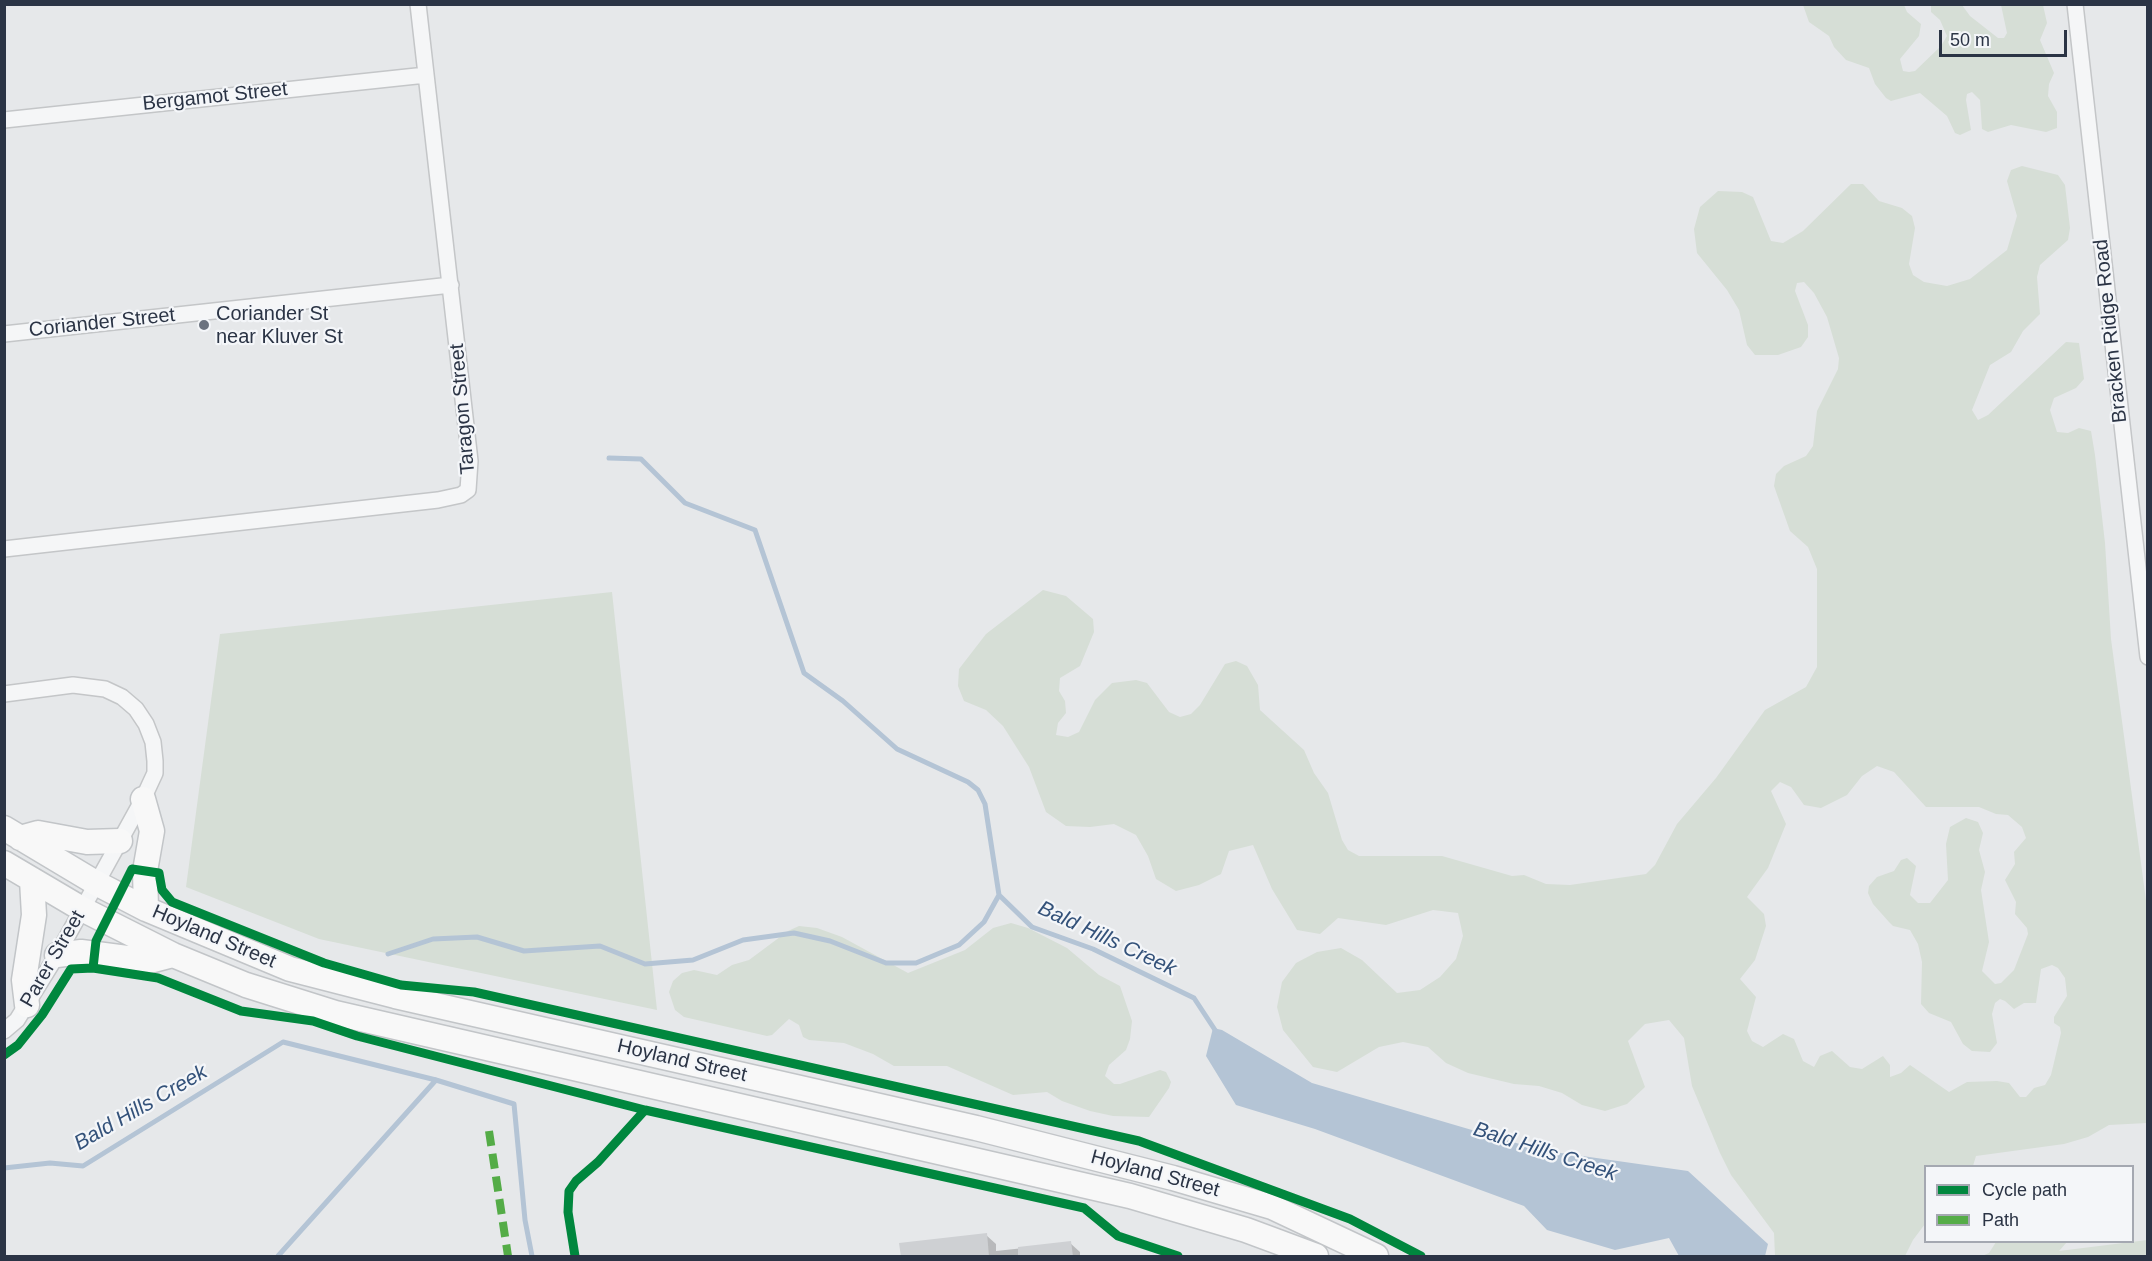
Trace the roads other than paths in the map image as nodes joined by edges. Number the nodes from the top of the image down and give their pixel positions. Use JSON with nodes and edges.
{"nodes":[{"id":1,"x":418,"y":4,"type":"edge"},
{"id":2,"x":2075,"y":4,"type":"edge"},
{"id":3,"x":426,"y":75,"type":"junction"},
{"id":4,"x":4,"y":120,"type":"edge"},
{"id":5,"x":451,"y":285,"type":"junction"},
{"id":6,"x":4,"y":334,"type":"edge"},
{"id":7,"x":4,"y":549,"type":"edge"},
{"id":8,"x":2148,"y":657,"type":"edge"},
{"id":9,"x":4,"y":694,"type":"edge"},
{"id":10,"x":143,"y":799,"type":"junction"},
{"id":11,"x":12,"y":833,"type":"edge"},
{"id":12,"x":120,"y":841,"type":"junction"},
{"id":13,"x":4,"y":863,"type":"edge"},
{"id":14,"x":32,"y":880,"type":"junction"},
{"id":15,"x":96,"y":883,"type":"junction"},
{"id":16,"x":82,"y":909,"type":"junction"},
{"id":17,"x":146,"y":909,"type":"junction"},
{"id":18,"x":173,"y":955,"type":"junction"},
{"id":19,"x":57,"y":956,"type":"junction"},
{"id":20,"x":27,"y":1005,"type":"junction"},
{"id":21,"x":4,"y":1031,"type":"edge"},
{"id":22,"x":1316,"y":1257,"type":"edge"},
{"id":23,"x":1376,"y":1257,"type":"edge"}],
"edges":[{"from":1,"to":3,"type":"street","name":"Taragon Street"},
{"from":2,"to":8,"type":"street","name":"Bracken Ridge Road"},
{"from":3,"to":4,"type":"street","name":"Bergamot Street"},
{"from":3,"to":5,"type":"street","name":"Taragon Street"},
{"from":5,"to":6,"type":"street","name":"Coriander Street"},
{"from":5,"to":7,"type":"street","name":"Taragon Street"},
{"from":9,"to":10,"type":"street","name":"Parer Street"},
{"from":10,"to":12,"type":"street","name":"Parer Street"},
{"from":10,"to":17,"type":"main road"},
{"from":11,"to":12,"type":"main road"},
{"from":11,"to":15,"type":"main road","name":"Hoyland Street"},
{"from":12,"to":15,"type":"street","name":"Parer Street"},
{"from":13,"to":14,"type":"main road","name":"Hoyland Street"},
{"from":14,"to":16,"type":"main road","name":"Hoyland Street"},
{"from":14,"to":20,"type":"main road"},
{"from":15,"to":16,"type":"street","name":"Parer Street"},
{"from":15,"to":17,"type":"main road","name":"Hoyland Street"},
{"from":16,"to":18,"type":"main road","name":"Hoyland Street"},
{"from":16,"to":19,"type":"street","name":"Parer Street"},
{"from":17,"to":23,"type":"main road","name":"Hoyland Street"},
{"from":18,"to":19,"type":"main road"},
{"from":18,"to":22,"type":"main road","name":"Hoyland Street"},
{"from":19,"to":20,"type":"street","name":"Parer Street"},
{"from":20,"to":21,"type":"street","name":"Parer Street"}]}
